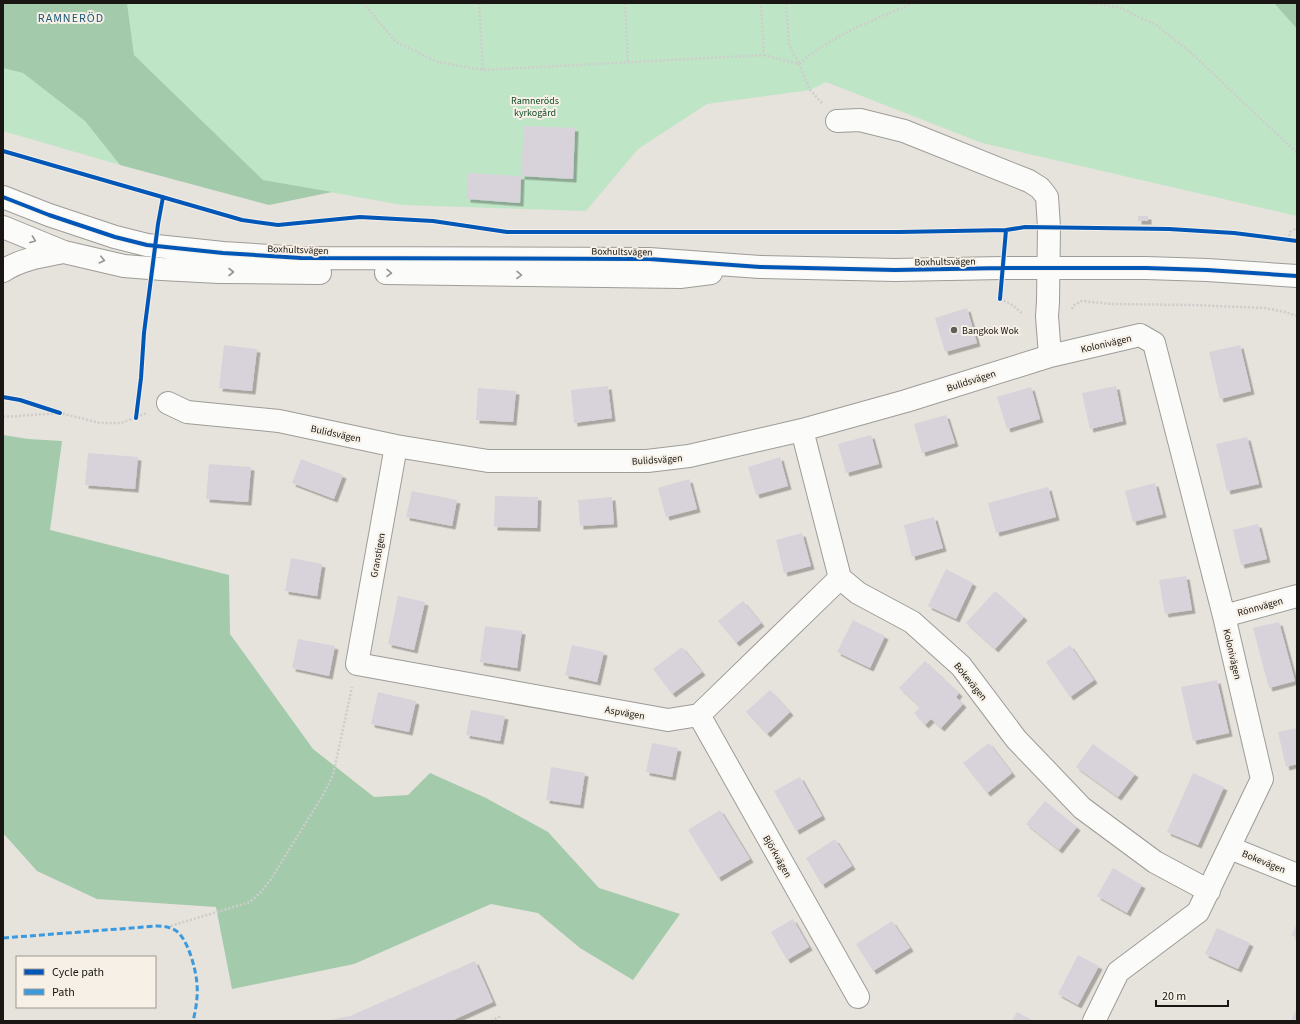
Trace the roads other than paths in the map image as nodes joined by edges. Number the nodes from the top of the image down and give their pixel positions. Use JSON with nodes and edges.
{"nodes":[{"id":1,"x":837,"y":121,"type":"dead end"},
{"id":2,"x":4,"y":200,"type":"edge"},
{"id":3,"x":3,"y":227,"type":"edge"},
{"id":4,"x":64,"y":252,"type":"junction"},
{"id":5,"x":760,"y":268,"type":"junction"},
{"id":6,"x":1048,"y":268,"type":"junction"},
{"id":7,"x":3,"y":271,"type":"edge"},
{"id":8,"x":1297,"y":276,"type":"edge"},
{"id":9,"x":1050,"y":356,"type":"junction"},
{"id":10,"x":168,"y":404,"type":"road end"},
{"id":11,"x":802,"y":430,"type":"junction"},
{"id":12,"x":396,"y":446,"type":"junction"},
{"id":13,"x":840,"y":578,"type":"junction"},
{"id":14,"x":1297,"y":596,"type":"edge"},
{"id":15,"x":1224,"y":616,"type":"junction"},
{"id":16,"x":357,"y":664,"type":"joint"},
{"id":17,"x":699,"y":715,"type":"junction"},
{"id":18,"x":1230,"y":848,"type":"junction"},
{"id":19,"x":1297,"y":875,"type":"edge"},
{"id":20,"x":1209,"y":891,"type":"junction"},
{"id":21,"x":858,"y":998,"type":"dead end"},
{"id":22,"x":1094,"y":1021,"type":"edge"}],
"edges":[{"from":1,"to":6,"type":"street"},
{"from":2,"to":5,"type":"street","name":"Boxhultsvägen"},
{"from":3,"to":4,"type":"street","name":"Boxhultsvägen","one_way":true},
{"from":4,"to":5,"type":"street","name":"Boxhultsvägen","one_way":true},
{"from":4,"to":7,"type":"street","name":"Boxhultsvägen"},
{"from":5,"to":6,"type":"street","name":"Boxhultsvägen"},
{"from":6,"to":8,"type":"street","name":"Boxhultsvägen"},
{"from":6,"to":9,"type":"street"},
{"from":9,"to":11,"type":"street","name":"Bulidsvägen"},
{"from":9,"to":15,"type":"street","name":"Kolonivägen"},
{"from":10,"to":12,"type":"street","name":"Bulidsvägen"},
{"from":11,"to":12,"type":"street","name":"Bulidsvägen"},
{"from":11,"to":13,"type":"street"},
{"from":12,"to":16,"type":"street","name":"Granstigen"},
{"from":13,"to":17,"type":"street"},
{"from":13,"to":20,"type":"street","name":"Bokevägen"},
{"from":14,"to":15,"type":"street","name":"Rönnvägen"},
{"from":15,"to":18,"type":"street","name":"Kolonivägen"},
{"from":16,"to":17,"type":"street","name":"Aspvägen"},
{"from":17,"to":21,"type":"street","name":"Björkvägen"},
{"from":18,"to":19,"type":"street","name":"Bokevägen"},
{"from":18,"to":20,"type":"street","name":"Kolonivägen"},
{"from":20,"to":22,"type":"street","name":"Kolonivägen"}]}
